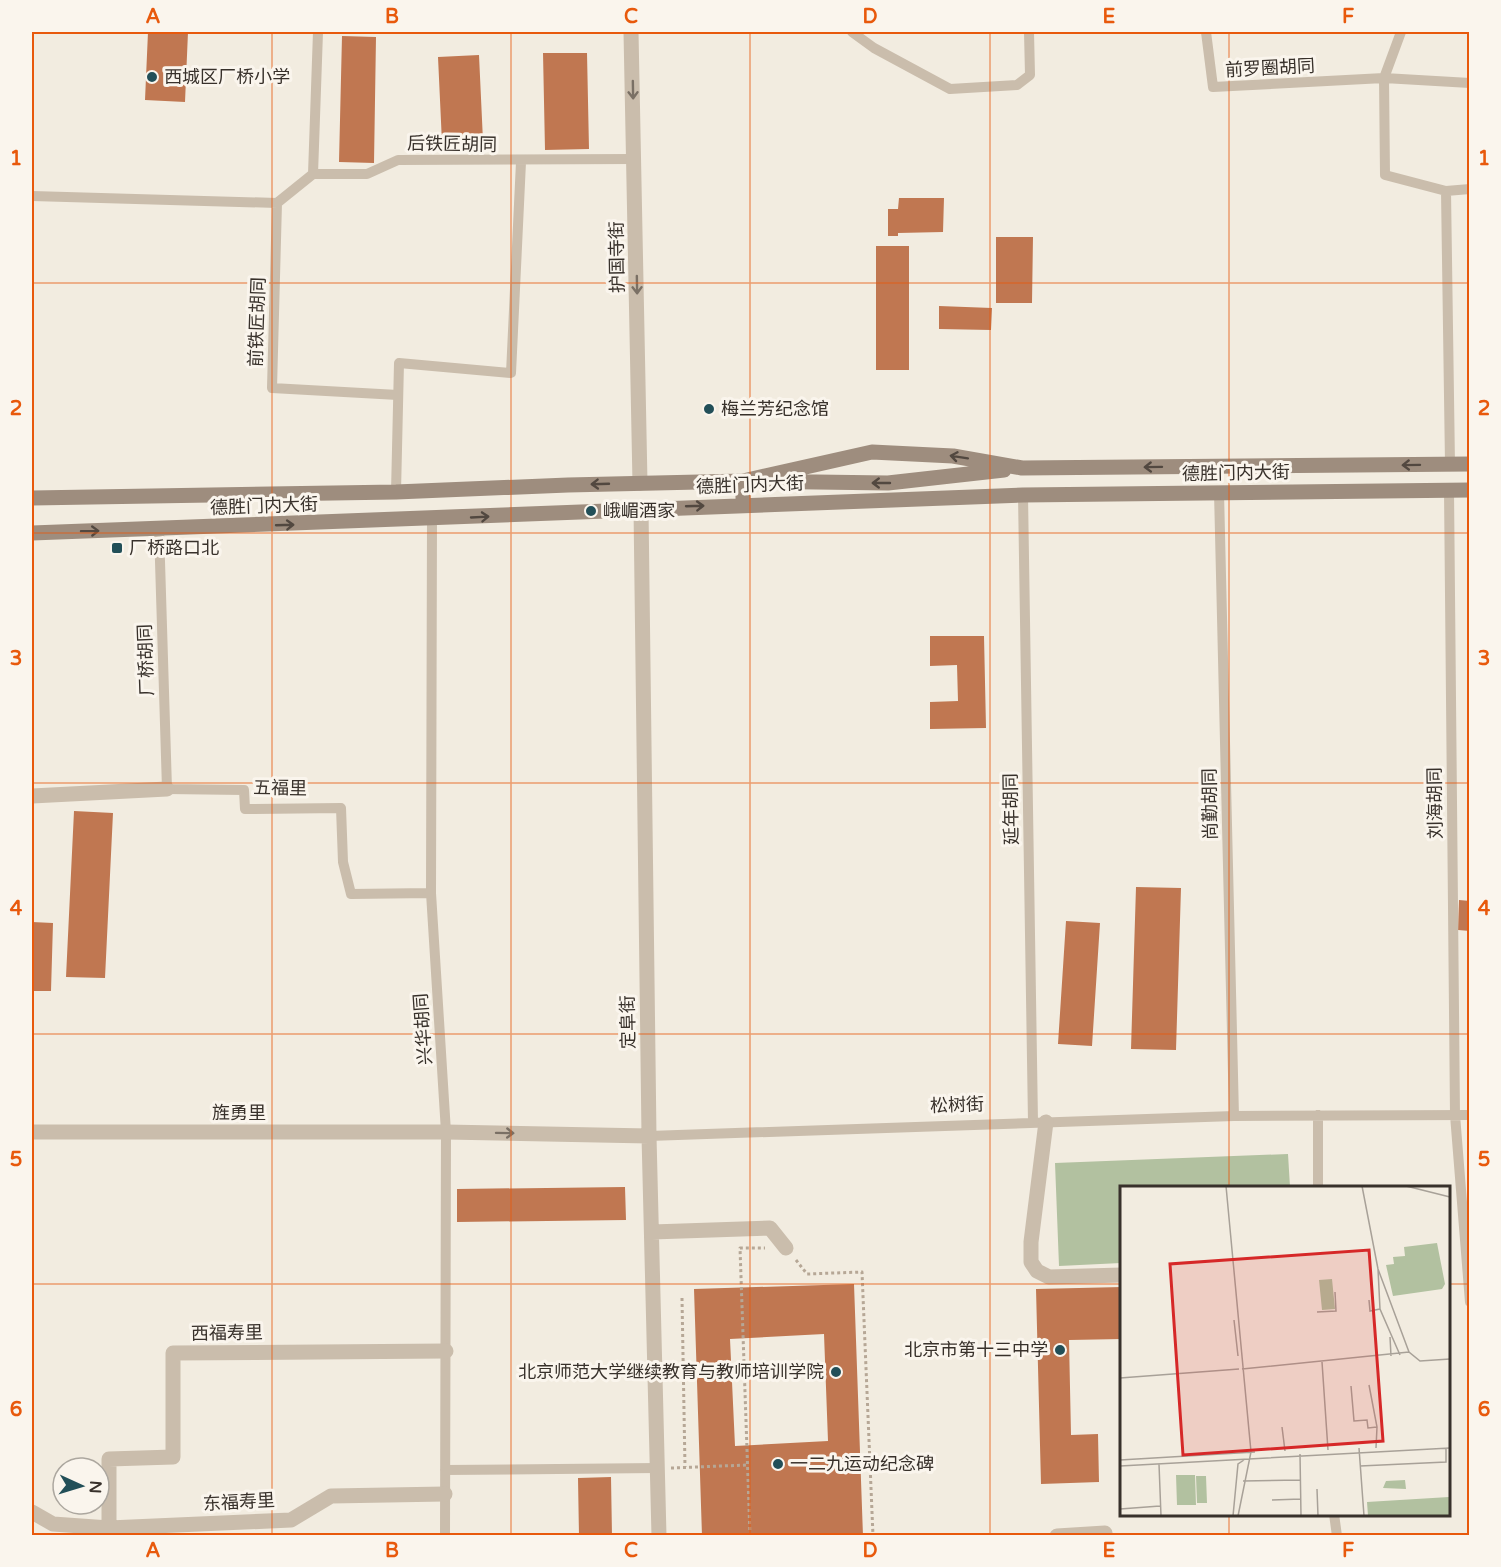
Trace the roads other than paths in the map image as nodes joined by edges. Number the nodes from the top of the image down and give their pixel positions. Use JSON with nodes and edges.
{"nodes":[{"id":1,"x":318,"y":32,"type":"edge"},
{"id":2,"x":632,"y":32,"type":"edge"},
{"id":3,"x":852,"y":32,"type":"edge"},
{"id":4,"x":1029,"y":32,"type":"edge"},
{"id":5,"x":1206,"y":32,"type":"edge"},
{"id":6,"x":1401,"y":32,"type":"edge"},
{"id":7,"x":1384,"y":78,"type":"junction"},
{"id":8,"x":1470,"y":83,"type":"edge"},
{"id":9,"x":634,"y":159,"type":"junction"},
{"id":10,"x":521,"y":162,"type":"junction"},
{"id":11,"x":313,"y":174,"type":"junction"},
{"id":12,"x":1470,"y":189,"type":"edge"},
{"id":13,"x":1446,"y":191,"type":"junction"},
{"id":14,"x":32,"y":196,"type":"edge"},
{"id":15,"x":277,"y":203,"type":"junction"},
{"id":16,"x":398,"y":395,"type":"junction"},
{"id":17,"x":1450,"y":464,"type":"junction"},
{"id":18,"x":1470,"y":464,"type":"edge"},
{"id":19,"x":1022,"y":468,"type":"junction"},
{"id":20,"x":743,"y":481,"type":"junction"},
{"id":21,"x":640,"y":483,"type":"junction"},
{"id":22,"x":568,"y":485,"type":"junction"},
{"id":23,"x":1449,"y":490,"type":"junction"},
{"id":24,"x":1470,"y":490,"type":"edge"},
{"id":25,"x":396,"y":492,"type":"junction"},
{"id":26,"x":1219,"y":492,"type":"junction"},
{"id":27,"x":1023,"y":495,"type":"junction"},
{"id":28,"x":32,"y":498,"type":"edge"},
{"id":29,"x":743,"y":505,"type":"junction"},
{"id":30,"x":641,"y":508,"type":"junction"},
{"id":31,"x":568,"y":512,"type":"junction"},
{"id":32,"x":432,"y":519,"type":"junction"},
{"id":33,"x":159,"y":529,"type":"junction"},
{"id":34,"x":32,"y":533,"type":"edge"},
{"id":35,"x":167,"y":789,"type":"junction"},
{"id":36,"x":32,"y":796,"type":"edge"},
{"id":37,"x":431,"y":893,"type":"junction"},
{"id":38,"x":1318,"y":1115,"type":"junction"},
{"id":39,"x":1455,"y":1115,"type":"junction"},
{"id":40,"x":1470,"y":1115,"type":"edge"},
{"id":41,"x":1234,"y":1116,"type":"junction"},
{"id":42,"x":1039,"y":1122,"type":"junction"},
{"id":43,"x":32,"y":1132,"type":"edge"},
{"id":44,"x":446,"y":1132,"type":"junction"},
{"id":45,"x":650,"y":1136,"type":"junction"},
{"id":46,"x":1318,"y":1186,"type":"edge"},
{"id":47,"x":652,"y":1232,"type":"junction"},
{"id":48,"x":786,"y":1248,"type":"road end"},
{"id":49,"x":1467,"y":1252,"type":"edge"},
{"id":50,"x":1120,"y":1275,"type":"edge"},
{"id":51,"x":1470,"y":1302,"type":"edge"},
{"id":52,"x":446,"y":1351,"type":"junction"},
{"id":53,"x":657,"y":1468,"type":"junction"},
{"id":54,"x":445,"y":1470,"type":"junction"},
{"id":55,"x":445,"y":1494,"type":"junction"},
{"id":56,"x":32,"y":1512,"type":"edge"},
{"id":57,"x":1334,"y":1516,"type":"edge"},
{"id":58,"x":109,"y":1528,"type":"junction"},
{"id":59,"x":1105,"y":1533,"type":"dead end"},
{"id":60,"x":445,"y":1536,"type":"edge"},
{"id":61,"x":659,"y":1536,"type":"edge"},
{"id":62,"x":1057,"y":1536,"type":"edge"},
{"id":63,"x":1337,"y":1536,"type":"edge"}],
"edges":[{"from":1,"to":11,"type":"lane"},
{"from":2,"to":9,"type":"street","name":"护国寺街","one_way":true},
{"from":3,"to":4,"type":"lane"},
{"from":5,"to":7,"type":"lane","name":"前罗圈胡同"},
{"from":6,"to":7,"type":"lane"},
{"from":7,"to":8,"type":"lane"},
{"from":7,"to":13,"type":"lane"},
{"from":9,"to":10,"type":"lane","name":"后铁匠胡同"},
{"from":9,"to":21,"type":"street","name":"护国寺街","one_way":true},
{"from":10,"to":11,"type":"lane","name":"后铁匠胡同"},
{"from":10,"to":16,"type":"lane"},
{"from":11,"to":15,"type":"lane"},
{"from":12,"to":13,"type":"lane"},
{"from":13,"to":17,"type":"lane"},
{"from":14,"to":15,"type":"lane"},
{"from":15,"to":16,"type":"lane","name":"前铁匠胡同"},
{"from":16,"to":25,"type":"lane"},
{"from":17,"to":18,"type":"main road","name":"德胜门内大街"},
{"from":17,"to":19,"type":"main road","name":"德胜门内大街","one_way":true},
{"from":17,"to":23,"type":"main road"},
{"from":19,"to":20,"type":"main road","name":"德胜门内大街","one_way":true},
{"from":19,"to":20,"type":"main road","name":"德胜门内大街","one_way":true},
{"from":20,"to":21,"type":"main road","name":"德胜门内大街"},
{"from":20,"to":29,"type":"main road"},
{"from":21,"to":22,"type":"main road","name":"德胜门内大街","one_way":true},
{"from":21,"to":30,"type":"main road"},
{"from":22,"to":25,"type":"main road","name":"德胜门内大街"},
{"from":22,"to":31,"type":"main road"},
{"from":23,"to":24,"type":"main road","name":"德胜门内大街"},
{"from":23,"to":26,"type":"main road","name":"德胜门内大街"},
{"from":23,"to":39,"type":"lane","name":"刘海胡同"},
{"from":25,"to":28,"type":"main road","name":"德胜门内大街"},
{"from":26,"to":27,"type":"main road","name":"德胜门内大街"},
{"from":26,"to":41,"type":"lane","name":"尚勤胡同"},
{"from":27,"to":29,"type":"main road","name":"德胜门内大街"},
{"from":27,"to":42,"type":"lane","name":"延年胡同"},
{"from":30,"to":29,"type":"main road","name":"德胜门内大街","one_way":true},
{"from":30,"to":31,"type":"main road","name":"德胜门内大街"},
{"from":30,"to":45,"type":"street","name":"定阜街"},
{"from":32,"to":31,"type":"main road","name":"德胜门内大街","one_way":true},
{"from":33,"to":32,"type":"main road","name":"德胜门内大街","one_way":true},
{"from":32,"to":37,"type":"lane","name":"兴华胡同"},
{"from":34,"to":33,"type":"main road","name":"德胜门内大街","one_way":true},
{"from":33,"to":35,"type":"lane","name":"厂桥胡同"},
{"from":35,"to":36,"type":"street","name":"五福里"},
{"from":35,"to":37,"type":"lane","name":"五福里"},
{"from":37,"to":44,"type":"lane","name":"兴华胡同"},
{"from":38,"to":39,"type":"lane","name":"松树街"},
{"from":38,"to":41,"type":"lane","name":"松树街"},
{"from":38,"to":46,"type":"lane"},
{"from":39,"to":40,"type":"lane","name":"松树街"},
{"from":39,"to":49,"type":"lane","name":"刘海胡同"},
{"from":41,"to":42,"type":"lane","name":"松树街"},
{"from":42,"to":45,"type":"lane","name":"松树街"},
{"from":42,"to":50,"type":"street"},
{"from":43,"to":44,"type":"street","name":"旌勇里"},
{"from":44,"to":45,"type":"street","name":"松树街","one_way":true},
{"from":44,"to":52,"type":"lane","name":"兴华胡同"},
{"from":45,"to":47,"type":"street","name":"定阜街"},
{"from":47,"to":48,"type":"street"},
{"from":47,"to":53,"type":"street","name":"定阜街"},
{"from":49,"to":51,"type":"lane","name":"刘海胡同"},
{"from":52,"to":54,"type":"lane","name":"兴华胡同"},
{"from":52,"to":58,"type":"street","name":"西福寿里"},
{"from":53,"to":54,"type":"lane"},
{"from":53,"to":61,"type":"street","name":"定阜街"},
{"from":54,"to":55,"type":"lane","name":"兴华胡同"},
{"from":55,"to":58,"type":"street","name":"东福寿里"},
{"from":55,"to":60,"type":"lane","name":"兴华胡同"},
{"from":56,"to":58,"type":"street","name":"东福寿里"},
{"from":57,"to":63,"type":"lane"},
{"from":59,"to":62,"type":"street"}]}
